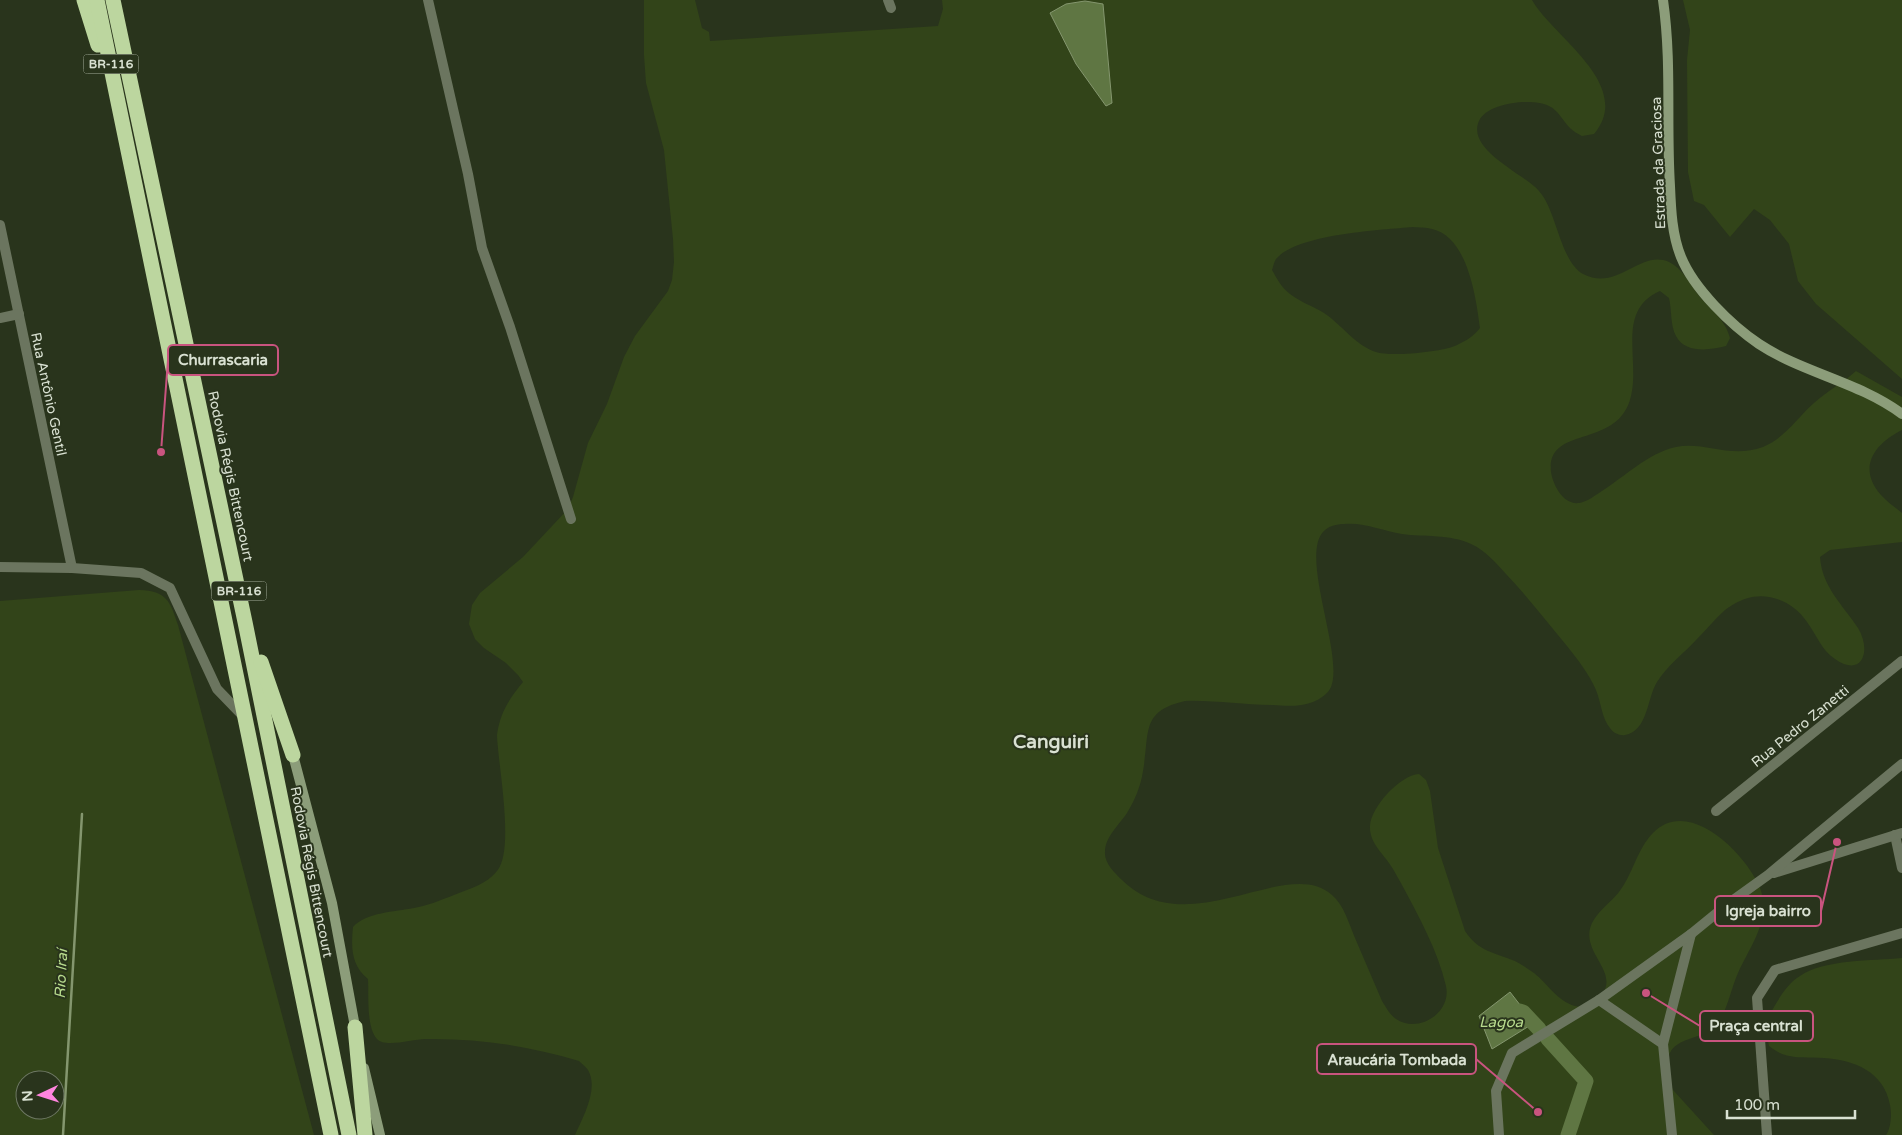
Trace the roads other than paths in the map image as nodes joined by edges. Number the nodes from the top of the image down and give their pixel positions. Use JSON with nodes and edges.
{"nodes":[{"id":1,"x":84,"y":0,"type":"edge"},
{"id":2,"x":97,"y":0,"type":"edge"},
{"id":3,"x":115,"y":0,"type":"edge"},
{"id":4,"x":428,"y":0,"type":"edge"},
{"id":5,"x":1663,"y":0,"type":"edge"},
{"id":6,"x":124,"y":127,"type":"junction"},
{"id":7,"x":0,"y":225,"type":"edge"},
{"id":8,"x":19,"y":314,"type":"junction"},
{"id":9,"x":0,"y":318,"type":"edge"},
{"id":10,"x":1902,"y":414,"type":"edge"},
{"id":11,"x":571,"y":519,"type":"dead end"},
{"id":12,"x":0,"y":567,"type":"edge"},
{"id":13,"x":72,"y":568,"type":"junction"},
{"id":14,"x":245,"y":622,"type":"junction"},
{"id":15,"x":1902,"y":662,"type":"edge"},
{"id":16,"x":246,"y":718,"type":"junction"},
{"id":17,"x":293,"y":755,"type":"joint"},
{"id":18,"x":1902,"y":764,"type":"edge"},
{"id":19,"x":1716,"y":811,"type":"dead end"},
{"id":20,"x":1898,"y":834,"type":"edge"},
{"id":21,"x":1902,"y":868,"type":"edge"},
{"id":22,"x":1768,"y":874,"type":"junction"},
{"id":23,"x":1902,"y":933,"type":"edge"},
{"id":24,"x":1691,"y":934,"type":"junction"},
{"id":25,"x":1599,"y":1000,"type":"junction"},
{"id":26,"x":355,"y":1027,"type":"junction"},
{"id":27,"x":1663,"y":1044,"type":"junction"},
{"id":28,"x":331,"y":1135,"type":"edge"},
{"id":29,"x":349,"y":1135,"type":"edge"},
{"id":30,"x":364,"y":1135,"type":"edge"},
{"id":31,"x":380,"y":1135,"type":"edge"},
{"id":32,"x":1499,"y":1135,"type":"edge"},
{"id":33,"x":1672,"y":1135,"type":"edge"},
{"id":34,"x":1767,"y":1135,"type":"edge"}],
"edges":[{"from":1,"to":6,"type":"highway"},
{"from":2,"to":6,"type":"highway","number":"BR-116"},
{"from":3,"to":14,"type":"highway","name":"Rodovia Régis Bittencourt","number":"BR-116"},
{"from":4,"to":11,"type":"street"},
{"from":5,"to":10,"type":"main road","name":"Estrada da Graciosa"},
{"from":6,"to":16,"type":"highway","number":"BR-116"},
{"from":7,"to":8,"type":"street","name":"Rua Antônio Gentil"},
{"from":8,"to":9,"type":"street"},
{"from":8,"to":13,"type":"street","name":"Rua Antônio Gentil"},
{"from":12,"to":13,"type":"street"},
{"from":13,"to":16,"type":"street"},
{"from":14,"to":17,"type":"highway"},
{"from":14,"to":29,"type":"highway","name":"Rodovia Régis Bittencourt","number":"BR-116"},
{"from":15,"to":19,"type":"street","name":"Rua Pedro Zanetti"},
{"from":16,"to":28,"type":"highway","number":"BR-116"},
{"from":17,"to":26,"type":"main road"},
{"from":18,"to":22,"type":"street"},
{"from":20,"to":21,"type":"street"},
{"from":20,"to":22,"type":"street"},
{"from":22,"to":24,"type":"street"},
{"from":23,"to":34,"type":"street"},
{"from":24,"to":25,"type":"street"},
{"from":24,"to":27,"type":"street"},
{"from":25,"to":27,"type":"street"},
{"from":25,"to":32,"type":"street"},
{"from":26,"to":30,"type":"highway"},
{"from":26,"to":31,"type":"main road"},
{"from":27,"to":33,"type":"street"}]}
